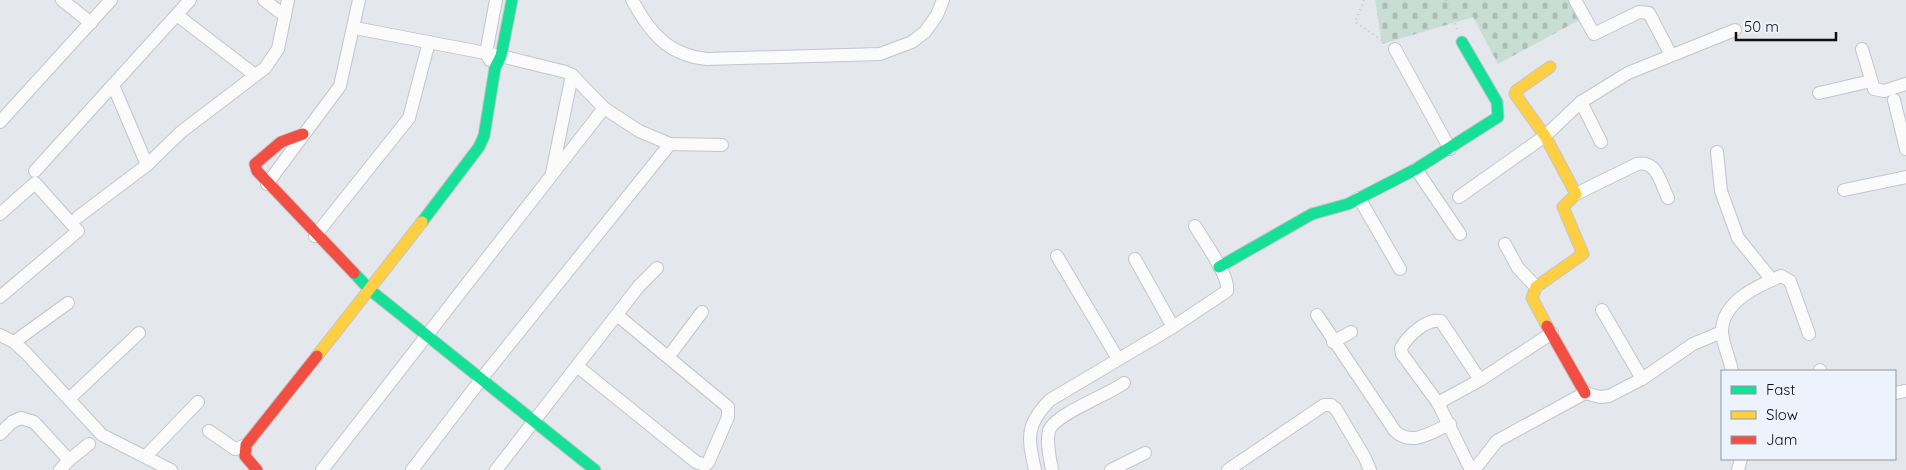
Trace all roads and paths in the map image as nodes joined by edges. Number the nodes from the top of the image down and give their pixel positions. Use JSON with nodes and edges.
{"nodes":[{"id":1,"x":62,"y":0,"type":"edge"},
{"id":2,"x":111,"y":0,"type":"edge"},
{"id":3,"x":190,"y":0,"type":"edge"},
{"id":4,"x":264,"y":0,"type":"edge"},
{"id":5,"x":288,"y":0,"type":"edge"},
{"id":6,"x":359,"y":0,"type":"edge"},
{"id":7,"x":496,"y":0,"type":"edge"},
{"id":8,"x":512,"y":0,"type":"edge"},
{"id":9,"x":632,"y":0,"type":"edge"},
{"id":10,"x":943,"y":0,"type":"edge"},
{"id":11,"x":1364,"y":0,"type":"edge"},
{"id":12,"x":1446,"y":0,"type":"edge"},
{"id":13,"x":1575,"y":0,"type":"edge"},
{"id":14,"x":177,"y":15,"type":"junction"},
{"id":15,"x":285,"y":16,"type":"junction"},
{"id":16,"x":90,"y":23,"type":"junction"},
{"id":17,"x":355,"y":28,"type":"junction"},
{"id":18,"x":1736,"y":30,"type":"dead end"},
{"id":19,"x":428,"y":42,"type":"junction"},
{"id":20,"x":1462,"y":42,"type":"joint"},
{"id":21,"x":1862,"y":48,"type":"dead end"},
{"id":22,"x":1395,"y":49,"type":"joint"},
{"id":23,"x":486,"y":53,"type":"junction"},
{"id":24,"x":1671,"y":55,"type":"junction"},
{"id":25,"x":501,"y":56,"type":"junction"},
{"id":26,"x":1550,"y":67,"type":"dead end"},
{"id":27,"x":495,"y":68,"type":"junction"},
{"id":28,"x":572,"y":75,"type":"junction"},
{"id":29,"x":255,"y":76,"type":"junction"},
{"id":30,"x":1871,"y":81,"type":"junction"},
{"id":31,"x":1906,"y":84,"type":"edge"},
{"id":32,"x":113,"y":85,"type":"junction"},
{"id":33,"x":1819,"y":93,"type":"dead end"},
{"id":34,"x":1894,"y":100,"type":"dead end"},
{"id":35,"x":1581,"y":102,"type":"junction"},
{"id":36,"x":604,"y":108,"type":"junction"},
{"id":37,"x":0,"y":122,"type":"edge"},
{"id":38,"x":303,"y":134,"type":"junction"},
{"id":39,"x":1545,"y":136,"type":"junction"},
{"id":40,"x":1601,"y":142,"type":"dead end"},
{"id":41,"x":670,"y":144,"type":"junction"},
{"id":42,"x":722,"y":144,"type":"dead end"},
{"id":43,"x":1450,"y":149,"type":"junction"},
{"id":44,"x":1906,"y":150,"type":"edge"},
{"id":45,"x":1717,"y":152,"type":"dead end"},
{"id":46,"x":147,"y":165,"type":"junction"},
{"id":47,"x":1416,"y":169,"type":"junction"},
{"id":48,"x":35,"y":171,"type":"dead end"},
{"id":49,"x":551,"y":175,"type":"junction"},
{"id":50,"x":1906,"y":177,"type":"edge"},
{"id":51,"x":267,"y":184,"type":"junction"},
{"id":52,"x":1844,"y":190,"type":"dead end"},
{"id":53,"x":1576,"y":194,"type":"junction"},
{"id":54,"x":1459,"y":197,"type":"dead end"},
{"id":55,"x":1359,"y":198,"type":"junction"},
{"id":56,"x":1668,"y":198,"type":"dead end"},
{"id":57,"x":0,"y":214,"type":"edge"},
{"id":58,"x":78,"y":217,"type":"dead end"},
{"id":59,"x":1195,"y":226,"type":"dead end"},
{"id":60,"x":1460,"y":234,"type":"dead end"},
{"id":61,"x":315,"y":236,"type":"junction"},
{"id":62,"x":1505,"y":244,"type":"dead end"},
{"id":63,"x":1057,"y":256,"type":"dead end"},
{"id":64,"x":1135,"y":259,"type":"dead end"},
{"id":65,"x":1219,"y":267,"type":"junction"},
{"id":66,"x":657,"y":268,"type":"dead end"},
{"id":67,"x":1400,"y":269,"type":"dead end"},
{"id":68,"x":1772,"y":280,"type":"junction"},
{"id":69,"x":1536,"y":288,"type":"junction"},
{"id":70,"x":370,"y":290,"type":"junction"},
{"id":71,"x":0,"y":297,"type":"edge"},
{"id":72,"x":68,"y":303,"type":"dead end"},
{"id":73,"x":1602,"y":310,"type":"dead end"},
{"id":74,"x":702,"y":312,"type":"dead end"},
{"id":75,"x":617,"y":314,"type":"junction"},
{"id":76,"x":1317,"y":315,"type":"dead end"},
{"id":77,"x":1173,"y":327,"type":"junction"},
{"id":78,"x":1350,"y":332,"type":"dead end"},
{"id":79,"x":1722,"y":332,"type":"junction"},
{"id":80,"x":139,"y":333,"type":"dead end"},
{"id":81,"x":426,"y":333,"type":"junction"},
{"id":82,"x":1552,"y":333,"type":"junction"},
{"id":83,"x":1809,"y":334,"type":"dead end"},
{"id":84,"x":0,"y":335,"type":"edge"},
{"id":85,"x":14,"y":342,"type":"junction"},
{"id":86,"x":1333,"y":342,"type":"junction"},
{"id":87,"x":669,"y":356,"type":"junction"},
{"id":88,"x":1118,"y":359,"type":"junction"},
{"id":89,"x":578,"y":366,"type":"junction"},
{"id":90,"x":1732,"y":370,"type":"edge"},
{"id":91,"x":482,"y":378,"type":"junction"},
{"id":92,"x":1642,"y":379,"type":"junction"},
{"id":93,"x":1480,"y":380,"type":"junction"},
{"id":94,"x":1124,"y":383,"type":"dead end"},
{"id":95,"x":1585,"y":393,"type":"junction"},
{"id":96,"x":69,"y":399,"type":"junction"},
{"id":97,"x":198,"y":402,"type":"dead end"},
{"id":98,"x":1438,"y":403,"type":"junction"},
{"id":99,"x":535,"y":421,"type":"junction"},
{"id":100,"x":1450,"y":424,"type":"junction"},
{"id":101,"x":209,"y":431,"type":"dead end"},
{"id":102,"x":0,"y":434,"type":"edge"},
{"id":103,"x":89,"y":444,"type":"dead end"},
{"id":104,"x":246,"y":445,"type":"junction"},
{"id":105,"x":1145,"y":453,"type":"dead end"},
{"id":106,"x":146,"y":456,"type":"junction"},
{"id":107,"x":70,"y":460,"type":"junction"},
{"id":108,"x":60,"y":470,"type":"edge"},
{"id":109,"x":171,"y":470,"type":"edge"},
{"id":110,"x":257,"y":470,"type":"edge"},
{"id":111,"x":322,"y":470,"type":"edge"},
{"id":112,"x":412,"y":470,"type":"edge"},
{"id":113,"x":496,"y":470,"type":"edge"},
{"id":114,"x":595,"y":470,"type":"edge"},
{"id":115,"x":1035,"y":470,"type":"edge"},
{"id":116,"x":1052,"y":470,"type":"edge"},
{"id":117,"x":1112,"y":470,"type":"edge"},
{"id":118,"x":1228,"y":470,"type":"edge"},
{"id":119,"x":1370,"y":470,"type":"edge"},
{"id":120,"x":1473,"y":470,"type":"edge"}],
"edges":[{"from":1,"to":16,"type":"street"},
{"from":2,"to":16,"type":"street"},
{"from":3,"to":14,"type":"street"},
{"from":4,"to":15,"type":"street"},
{"from":5,"to":15,"type":"street"},
{"from":6,"to":17,"type":"street"},
{"from":7,"to":23,"type":"street"},
{"from":8,"to":25,"type":"street"},
{"from":9,"to":10,"type":"street"},
{"from":11,"to":22,"type":"path"},
{"from":12,"to":20,"type":"path"},
{"from":13,"to":24,"type":"street"},
{"from":14,"to":29,"type":"street"},
{"from":14,"to":32,"type":"street"},
{"from":15,"to":29,"type":"street"},
{"from":16,"to":37,"type":"street"},
{"from":17,"to":19,"type":"street"},
{"from":17,"to":38,"type":"street"},
{"from":18,"to":24,"type":"street"},
{"from":19,"to":23,"type":"street"},
{"from":19,"to":61,"type":"street"},
{"from":20,"to":43,"type":"street"},
{"from":21,"to":30,"type":"street"},
{"from":22,"to":43,"type":"street"},
{"from":23,"to":25,"type":"street"},
{"from":23,"to":27,"type":"street"},
{"from":24,"to":35,"type":"street"},
{"from":25,"to":27,"type":"street"},
{"from":25,"to":28,"type":"street"},
{"from":26,"to":39,"type":"street"},
{"from":27,"to":70,"type":"street"},
{"from":28,"to":36,"type":"street"},
{"from":28,"to":49,"type":"street"},
{"from":29,"to":46,"type":"street"},
{"from":30,"to":31,"type":"street"},
{"from":30,"to":33,"type":"street"},
{"from":32,"to":46,"type":"street"},
{"from":32,"to":48,"type":"street"},
{"from":34,"to":44,"type":"street"},
{"from":35,"to":39,"type":"street"},
{"from":35,"to":40,"type":"street"},
{"from":36,"to":41,"type":"street"},
{"from":36,"to":49,"type":"street"},
{"from":38,"to":51,"type":"street"},
{"from":38,"to":51,"type":"street"},
{"from":39,"to":53,"type":"street"},
{"from":39,"to":54,"type":"street"},
{"from":41,"to":42,"type":"street"},
{"from":41,"to":91,"type":"street"},
{"from":43,"to":47,"type":"street"},
{"from":45,"to":68,"type":"street"},
{"from":46,"to":58,"type":"street"},
{"from":47,"to":55,"type":"street"},
{"from":47,"to":60,"type":"street"},
{"from":49,"to":81,"type":"street"},
{"from":50,"to":52,"type":"street"},
{"from":51,"to":61,"type":"street"},
{"from":53,"to":56,"type":"street"},
{"from":53,"to":69,"type":"street"},
{"from":55,"to":65,"type":"street"},
{"from":55,"to":67,"type":"street"},
{"from":57,"to":71,"type":"street"},
{"from":59,"to":65,"type":"street"},
{"from":61,"to":70,"type":"street"},
{"from":62,"to":69,"type":"street"},
{"from":63,"to":88,"type":"street"},
{"from":64,"to":77,"type":"street"},
{"from":65,"to":77,"type":"street"},
{"from":66,"to":75,"type":"street"},
{"from":68,"to":79,"type":"street"},
{"from":68,"to":83,"type":"street"},
{"from":69,"to":82,"type":"street"},
{"from":70,"to":81,"type":"street"},
{"from":70,"to":104,"type":"street"},
{"from":72,"to":85,"type":"street"},
{"from":73,"to":92,"type":"street"},
{"from":74,"to":87,"type":"street"},
{"from":75,"to":87,"type":"street"},
{"from":75,"to":89,"type":"street"},
{"from":76,"to":86,"type":"street"},
{"from":77,"to":88,"type":"street"},
{"from":78,"to":86,"type":"street"},
{"from":79,"to":90,"type":"street"},
{"from":79,"to":92,"type":"street"},
{"from":80,"to":96,"type":"street"},
{"from":81,"to":91,"type":"street"},
{"from":81,"to":111,"type":"street"},
{"from":82,"to":93,"type":"street"},
{"from":82,"to":95,"type":"street"},
{"from":84,"to":85,"type":"street"},
{"from":85,"to":96,"type":"street"},
{"from":86,"to":100,"type":"street"},
{"from":87,"to":89,"type":"street"},
{"from":88,"to":115,"type":"street"},
{"from":89,"to":99,"type":"street"},
{"from":91,"to":99,"type":"street"},
{"from":91,"to":112,"type":"street"},
{"from":92,"to":95,"type":"street"},
{"from":93,"to":98,"type":"street"},
{"from":93,"to":98,"type":"street"},
{"from":94,"to":116,"type":"street"},
{"from":95,"to":120,"type":"street"},
{"from":96,"to":106,"type":"street"},
{"from":97,"to":106,"type":"street"},
{"from":98,"to":100,"type":"street"},
{"from":99,"to":113,"type":"street"},
{"from":99,"to":114,"type":"street"},
{"from":100,"to":120,"type":"street"},
{"from":101,"to":104,"type":"street"},
{"from":102,"to":107,"type":"street"},
{"from":103,"to":107,"type":"street"},
{"from":104,"to":110,"type":"street"},
{"from":105,"to":117,"type":"street"},
{"from":106,"to":109,"type":"street"},
{"from":107,"to":108,"type":"street"},
{"from":118,"to":119,"type":"street"}]}
